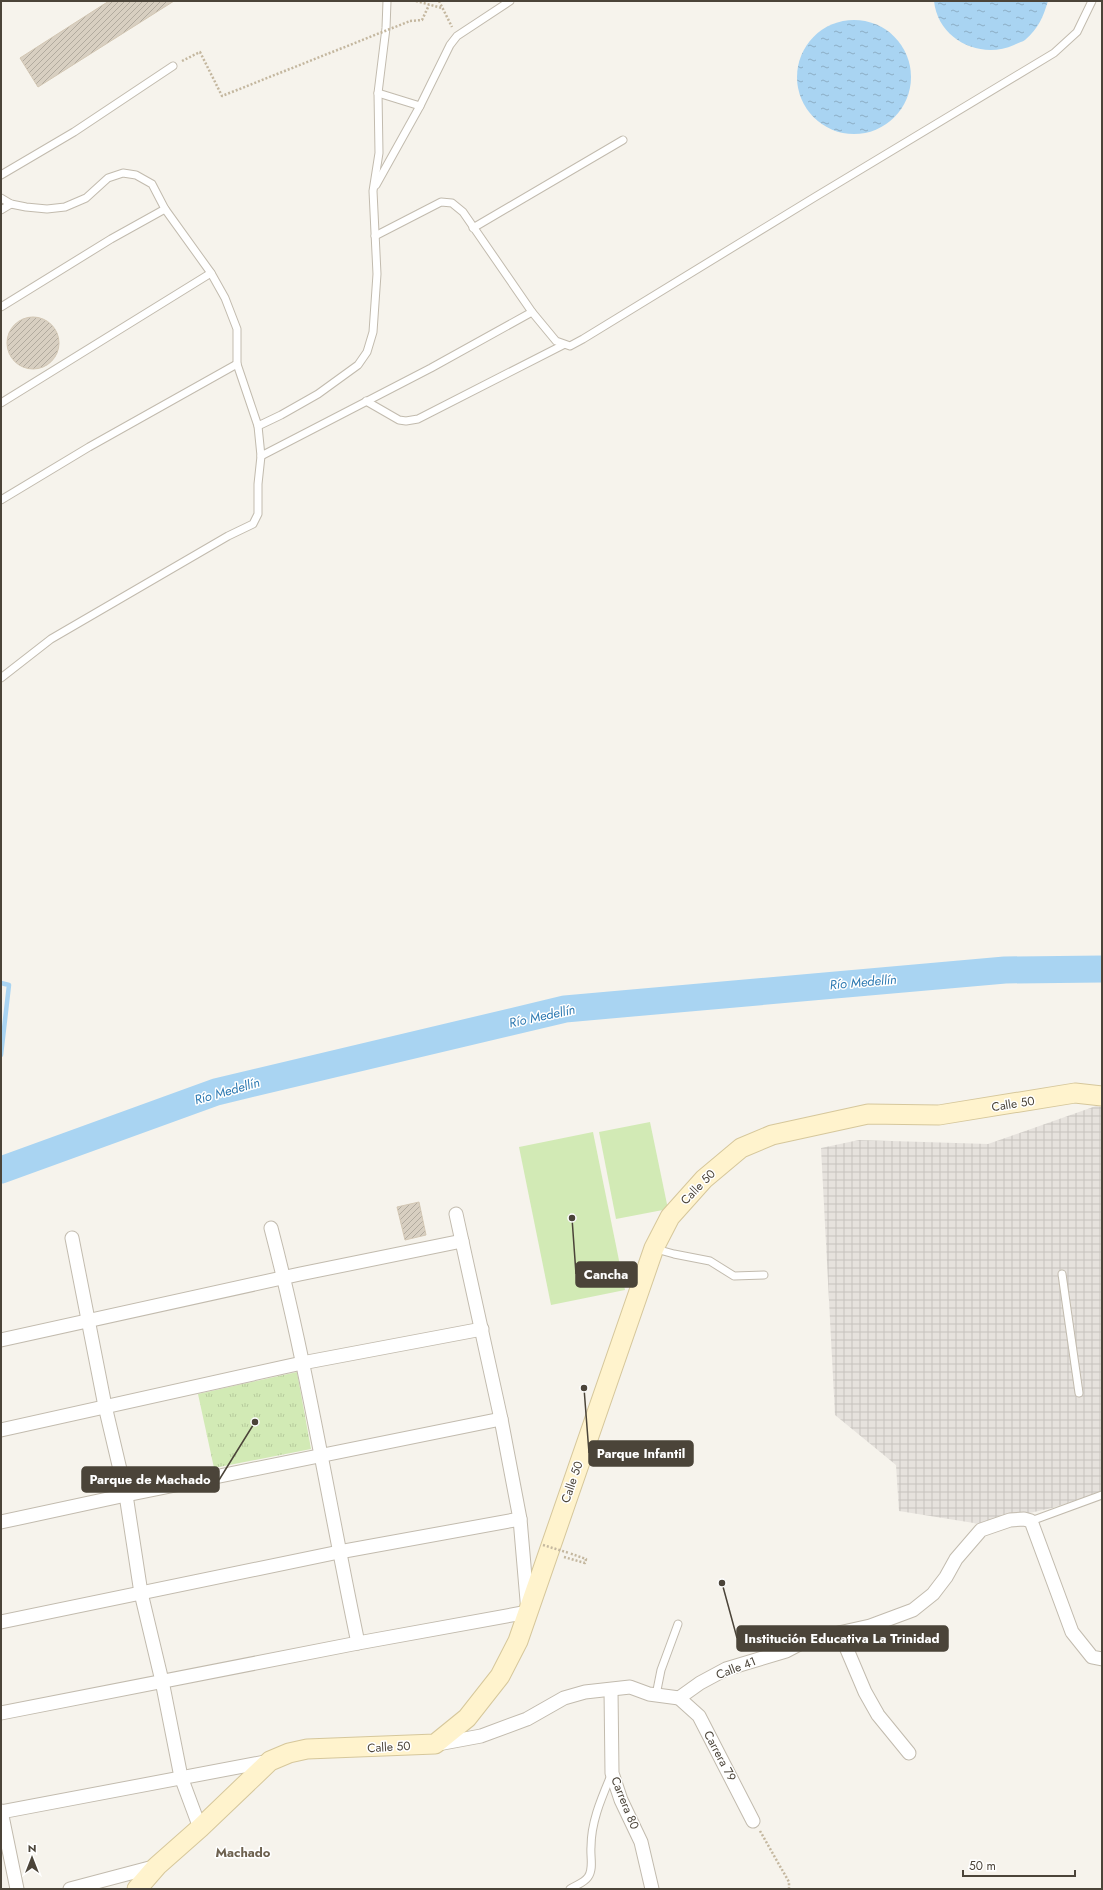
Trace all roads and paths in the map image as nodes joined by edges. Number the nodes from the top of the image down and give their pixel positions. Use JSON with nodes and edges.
{"nodes":[{"id":1,"x":387,"y":1,"type":"edge"},
{"id":2,"x":416,"y":1,"type":"edge"},
{"id":3,"x":440,"y":1,"type":"edge"},
{"id":4,"x":510,"y":1,"type":"edge"},
{"id":5,"x":1092,"y":1,"type":"edge"},
{"id":6,"x":430,"y":5,"type":"junction"},
{"id":7,"x":442,"y":8,"type":"junction"},
{"id":8,"x":457,"y":36,"type":"junction"},
{"id":9,"x":172,"y":66,"type":"joint"},
{"id":10,"x":378,"y":93,"type":"junction"},
{"id":11,"x":420,"y":106,"type":"junction"},
{"id":12,"x":623,"y":140,"type":"dead end"},
{"id":13,"x":1,"y":175,"type":"edge"},
{"id":14,"x":373,"y":191,"type":"junction"},
{"id":15,"x":1,"y":198,"type":"edge"},
{"id":16,"x":11,"y":204,"type":"junction"},
{"id":17,"x":165,"y":209,"type":"junction"},
{"id":18,"x":1,"y":210,"type":"edge"},
{"id":19,"x":473,"y":228,"type":"junction"},
{"id":20,"x":375,"y":236,"type":"junction"},
{"id":21,"x":211,"y":273,"type":"junction"},
{"id":22,"x":1,"y":307,"type":"edge"},
{"id":23,"x":532,"y":312,"type":"junction"},
{"id":24,"x":563,"y":345,"type":"junction"},
{"id":25,"x":237,"y":364,"type":"junction"},
{"id":26,"x":366,"y":401,"type":"junction"},
{"id":27,"x":1,"y":403,"type":"edge"},
{"id":28,"x":258,"y":426,"type":"junction"},
{"id":29,"x":262,"y":456,"type":"junction"},
{"id":30,"x":1,"y":500,"type":"edge"},
{"id":31,"x":1,"y":678,"type":"edge"},
{"id":32,"x":1102,"y":1096,"type":"edge"},
{"id":33,"x":456,"y":1214,"type":"dead end"},
{"id":34,"x":271,"y":1228,"type":"dead end"},
{"id":35,"x":72,"y":1238,"type":"dead end"},
{"id":36,"x":462,"y":1241,"type":"junction"},
{"id":37,"x":654,"y":1248,"type":"junction"},
{"id":38,"x":1062,"y":1274,"type":"dead end"},
{"id":39,"x":764,"y":1276,"type":"dead end"},
{"id":40,"x":284,"y":1278,"type":"junction"},
{"id":41,"x":87,"y":1321,"type":"junction"},
{"id":42,"x":482,"y":1329,"type":"junction"},
{"id":43,"x":1,"y":1340,"type":"edge"},
{"id":44,"x":302,"y":1363,"type":"junction"},
{"id":45,"x":1078,"y":1393,"type":"dead end"},
{"id":46,"x":105,"y":1406,"type":"junction"},
{"id":47,"x":501,"y":1419,"type":"junction"},
{"id":48,"x":1,"y":1430,"type":"edge"},
{"id":49,"x":322,"y":1456,"type":"junction"},
{"id":50,"x":126,"y":1495,"type":"junction"},
{"id":51,"x":1102,"y":1495,"type":"edge"},
{"id":52,"x":520,"y":1519,"type":"junction"},
{"id":53,"x":1031,"y":1521,"type":"junction"},
{"id":54,"x":1,"y":1522,"type":"edge"},
{"id":55,"x":543,"y":1545,"type":"dead end"},
{"id":56,"x":339,"y":1552,"type":"junction"},
{"id":57,"x":583,"y":1563,"type":"dead end"},
{"id":58,"x":141,"y":1593,"type":"junction"},
{"id":59,"x":528,"y":1612,"type":"junction"},
{"id":60,"x":1,"y":1622,"type":"edge"},
{"id":61,"x":678,"y":1624,"type":"dead end"},
{"id":62,"x":840,"y":1633,"type":"junction"},
{"id":63,"x":358,"y":1643,"type":"junction"},
{"id":64,"x":1102,"y":1659,"type":"edge"},
{"id":65,"x":162,"y":1681,"type":"junction"},
{"id":66,"x":611,"y":1690,"type":"junction"},
{"id":67,"x":656,"y":1694,"type":"junction"},
{"id":68,"x":679,"y":1698,"type":"junction"},
{"id":69,"x":1,"y":1713,"type":"edge"},
{"id":70,"x":435,"y":1744,"type":"junction"},
{"id":71,"x":909,"y":1753,"type":"dead end"},
{"id":72,"x":270,"y":1761,"type":"junction"},
{"id":73,"x":612,"y":1773,"type":"junction"},
{"id":74,"x":181,"y":1777,"type":"junction"},
{"id":75,"x":1,"y":1812,"type":"edge"},
{"id":76,"x":753,"y":1821,"type":"joint"},
{"id":77,"x":200,"y":1828,"type":"junction"},
{"id":78,"x":157,"y":1866,"type":"junction"},
{"id":79,"x":17,"y":1889,"type":"edge"},
{"id":80,"x":70,"y":1889,"type":"edge"},
{"id":81,"x":137,"y":1889,"type":"edge"},
{"id":82,"x":570,"y":1889,"type":"edge"},
{"id":83,"x":652,"y":1889,"type":"edge"},
{"id":84,"x":789,"y":1889,"type":"edge"}],
"edges":[{"from":1,"to":10,"type":"lane"},
{"from":2,"to":6,"type":"path"},
{"from":3,"to":7,"type":"path"},
{"from":4,"to":8,"type":"lane"},
{"from":5,"to":24,"type":"lane"},
{"from":6,"to":7,"type":"path"},
{"from":6,"to":9,"type":"path","bridge":true},
{"from":7,"to":8,"type":"path"},
{"from":8,"to":11,"type":"lane"},
{"from":9,"to":13,"type":"lane"},
{"from":10,"to":11,"type":"lane"},
{"from":10,"to":14,"type":"lane"},
{"from":11,"to":14,"type":"lane"},
{"from":12,"to":19,"type":"lane"},
{"from":14,"to":20,"type":"lane"},
{"from":15,"to":16,"type":"lane"},
{"from":16,"to":17,"type":"lane"},
{"from":16,"to":18,"type":"lane"},
{"from":17,"to":21,"type":"lane"},
{"from":17,"to":22,"type":"lane"},
{"from":19,"to":20,"type":"lane"},
{"from":19,"to":23,"type":"lane"},
{"from":20,"to":28,"type":"lane"},
{"from":21,"to":25,"type":"lane"},
{"from":21,"to":27,"type":"lane"},
{"from":23,"to":24,"type":"lane"},
{"from":23,"to":26,"type":"lane"},
{"from":24,"to":26,"type":"lane"},
{"from":25,"to":28,"type":"lane"},
{"from":25,"to":30,"type":"lane"},
{"from":26,"to":29,"type":"lane"},
{"from":28,"to":29,"type":"lane"},
{"from":29,"to":31,"type":"lane"},
{"from":32,"to":37,"type":"main road","name":"Calle 50"},
{"from":33,"to":36,"type":"street"},
{"from":34,"to":40,"type":"street"},
{"from":35,"to":41,"type":"street"},
{"from":36,"to":40,"type":"street"},
{"from":36,"to":42,"type":"street"},
{"from":37,"to":39,"type":"lane"},
{"from":37,"to":59,"type":"main road","name":"Calle 50"},
{"from":38,"to":45,"type":"lane"},
{"from":40,"to":41,"type":"street"},
{"from":40,"to":44,"type":"street"},
{"from":41,"to":43,"type":"street"},
{"from":41,"to":46,"type":"street"},
{"from":42,"to":44,"type":"street"},
{"from":42,"to":47,"type":"street"},
{"from":44,"to":46,"type":"street"},
{"from":44,"to":49,"type":"street"},
{"from":46,"to":48,"type":"street"},
{"from":46,"to":50,"type":"street"},
{"from":47,"to":49,"type":"street"},
{"from":47,"to":52,"type":"street"},
{"from":49,"to":50,"type":"street"},
{"from":49,"to":56,"type":"street"},
{"from":50,"to":54,"type":"street"},
{"from":50,"to":58,"type":"street"},
{"from":51,"to":53,"type":"lane"},
{"from":52,"to":56,"type":"street"},
{"from":52,"to":59,"type":"street"},
{"from":53,"to":62,"type":"street","name":"Calle 41"},
{"from":53,"to":64,"type":"street"},
{"from":55,"to":57,"type":"path","bridge":true},
{"from":56,"to":58,"type":"street"},
{"from":56,"to":63,"type":"street"},
{"from":58,"to":60,"type":"street"},
{"from":58,"to":65,"type":"street"},
{"from":59,"to":63,"type":"street"},
{"from":59,"to":70,"type":"main road","name":"Calle 50"},
{"from":61,"to":67,"type":"lane"},
{"from":62,"to":68,"type":"street","name":"Calle 41"},
{"from":62,"to":71,"type":"street"},
{"from":63,"to":65,"type":"street"},
{"from":65,"to":69,"type":"street"},
{"from":65,"to":74,"type":"street"},
{"from":66,"to":67,"type":"street"},
{"from":66,"to":70,"type":"street"},
{"from":66,"to":73,"type":"street","name":"Carrera 80"},
{"from":67,"to":68,"type":"street"},
{"from":68,"to":76,"type":"street","name":"Carrera 79"},
{"from":70,"to":72,"type":"main road","name":"Calle 50"},
{"from":72,"to":74,"type":"street"},
{"from":72,"to":77,"type":"main road","name":"Calle 50"},
{"from":73,"to":82,"type":"lane"},
{"from":73,"to":83,"type":"street","name":"Carrera 80"},
{"from":74,"to":75,"type":"street"},
{"from":74,"to":77,"type":"street"},
{"from":75,"to":79,"type":"street"},
{"from":76,"to":84,"type":"path"},
{"from":77,"to":78,"type":"main road","name":"Calle 50"},
{"from":78,"to":80,"type":"street"},
{"from":78,"to":81,"type":"main road","name":"Calle 50"}]}
